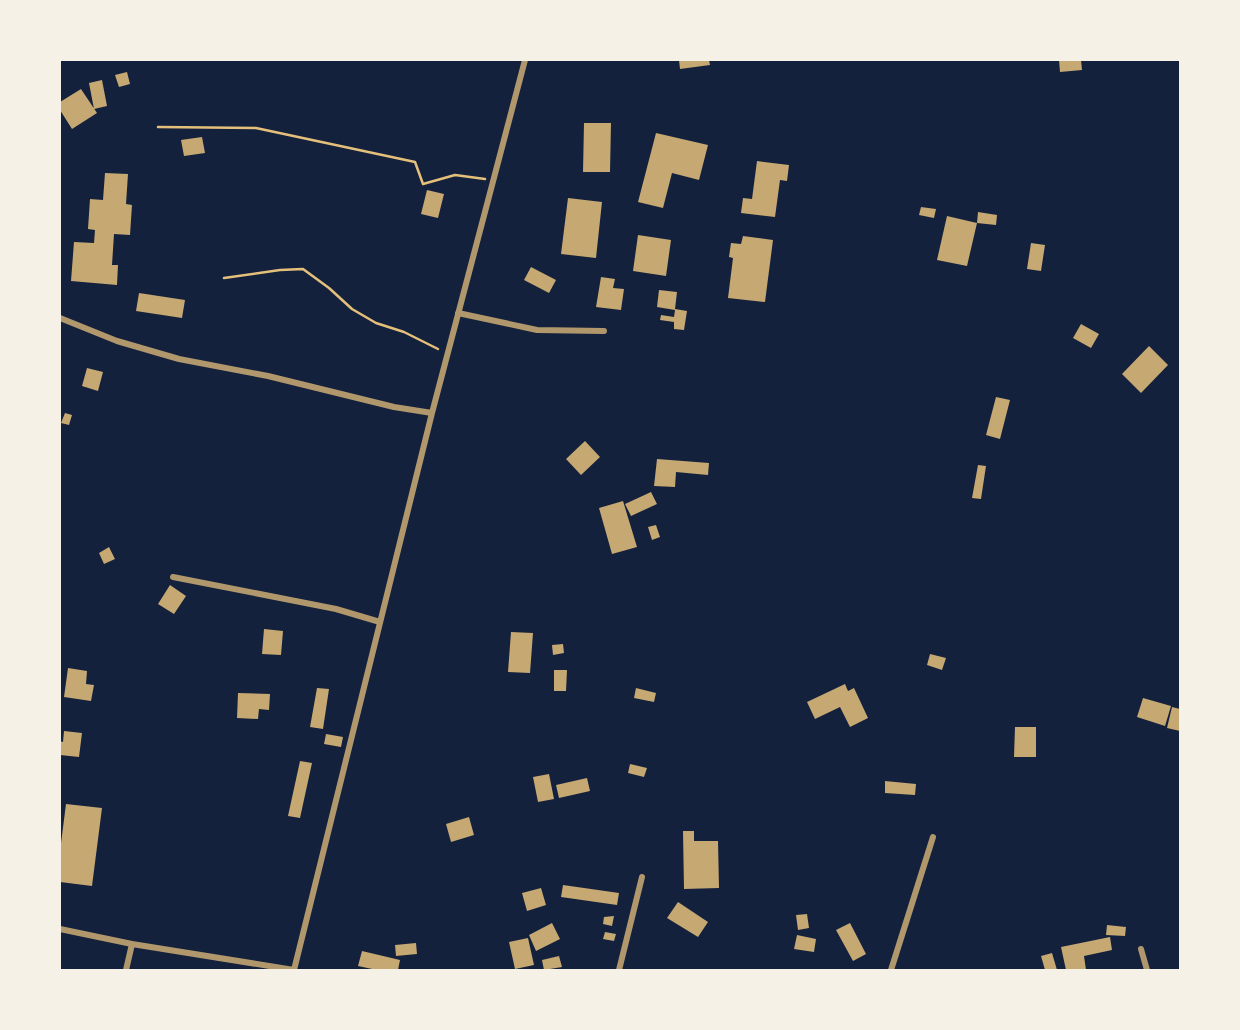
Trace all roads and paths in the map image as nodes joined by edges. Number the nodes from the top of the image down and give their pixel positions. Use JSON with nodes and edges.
{"nodes":[{"id":1,"x":525,"y":60,"type":"edge"},
{"id":2,"x":158,"y":127,"type":"dead end"},
{"id":3,"x":493,"y":180,"type":"junction"},
{"id":4,"x":225,"y":278,"type":"dead end"},
{"id":5,"x":458,"y":313,"type":"junction"},
{"id":6,"x":60,"y":318,"type":"edge"},
{"id":7,"x":604,"y":331,"type":"dead end"},
{"id":8,"x":447,"y":354,"type":"junction"},
{"id":9,"x":432,"y":413,"type":"junction"},
{"id":10,"x":173,"y":577,"type":"dead end"},
{"id":11,"x":380,"y":622,"type":"junction"},
{"id":12,"x":933,"y":837,"type":"dead end"},
{"id":13,"x":642,"y":877,"type":"dead end"},
{"id":14,"x":60,"y":929,"type":"edge"},
{"id":15,"x":132,"y":943,"type":"junction"},
{"id":16,"x":1141,"y":948,"type":"dead end"},
{"id":17,"x":294,"y":970,"type":"edge"},
{"id":18,"x":126,"y":971,"type":"edge"},
{"id":19,"x":619,"y":971,"type":"edge"},
{"id":20,"x":891,"y":971,"type":"edge"},
{"id":21,"x":1147,"y":971,"type":"edge"}],
"edges":[{"from":1,"to":3,"type":"street"},
{"from":2,"to":3,"type":"path"},
{"from":3,"to":5,"type":"street"},
{"from":4,"to":8,"type":"path"},
{"from":5,"to":7,"type":"street"},
{"from":5,"to":8,"type":"street"},
{"from":6,"to":9,"type":"street"},
{"from":8,"to":9,"type":"street"},
{"from":9,"to":11,"type":"street"},
{"from":10,"to":11,"type":"street"},
{"from":11,"to":17,"type":"street"},
{"from":12,"to":20,"type":"street"},
{"from":13,"to":19,"type":"street"},
{"from":14,"to":15,"type":"street"},
{"from":15,"to":17,"type":"street"},
{"from":15,"to":18,"type":"street"},
{"from":16,"to":21,"type":"street"}]}
